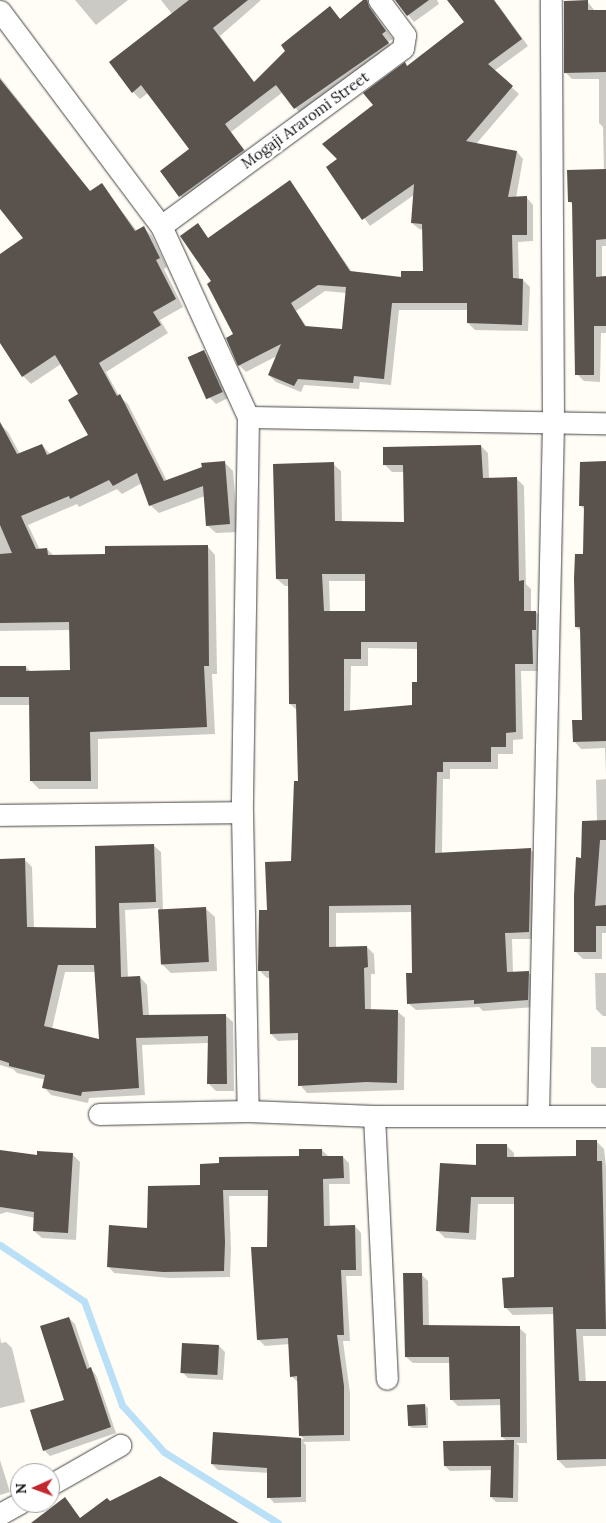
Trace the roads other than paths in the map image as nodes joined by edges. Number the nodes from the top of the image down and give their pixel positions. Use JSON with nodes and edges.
{"nodes":[{"id":1,"x":379,"y":0,"type":"edge"},
{"id":2,"x":551,"y":0,"type":"edge"},
{"id":3,"x":0,"y":11,"type":"edge"},
{"id":4,"x":161,"y":226,"type":"junction"},
{"id":5,"x":248,"y":417,"type":"junction"},
{"id":6,"x":553,"y":422,"type":"junction"},
{"id":7,"x":606,"y":423,"type":"edge"},
{"id":8,"x":242,"y":812,"type":"junction"},
{"id":9,"x":0,"y":815,"type":"edge"},
{"id":10,"x":248,"y":1111,"type":"junction"},
{"id":11,"x":99,"y":1114,"type":"dead end"},
{"id":12,"x":374,"y":1116,"type":"junction"},
{"id":13,"x":538,"y":1116,"type":"junction"},
{"id":14,"x":606,"y":1116,"type":"edge"},
{"id":15,"x":386,"y":1379,"type":"dead end"},
{"id":16,"x":120,"y":1445,"type":"dead end"},
{"id":17,"x":60,"y":1479,"type":"edge"}],
"edges":[{"from":1,"to":4,"type":"street","name":"Mogaji Araromi Street"},
{"from":2,"to":6,"type":"street"},
{"from":3,"to":4,"type":"street"},
{"from":4,"to":5,"type":"street"},
{"from":5,"to":6,"type":"street"},
{"from":5,"to":8,"type":"street"},
{"from":6,"to":7,"type":"street"},
{"from":6,"to":13,"type":"street"},
{"from":8,"to":9,"type":"street"},
{"from":8,"to":10,"type":"street"},
{"from":10,"to":11,"type":"street"},
{"from":10,"to":12,"type":"street"},
{"from":12,"to":13,"type":"street"},
{"from":12,"to":15,"type":"street"},
{"from":13,"to":14,"type":"street"},
{"from":16,"to":17,"type":"street"}]}
